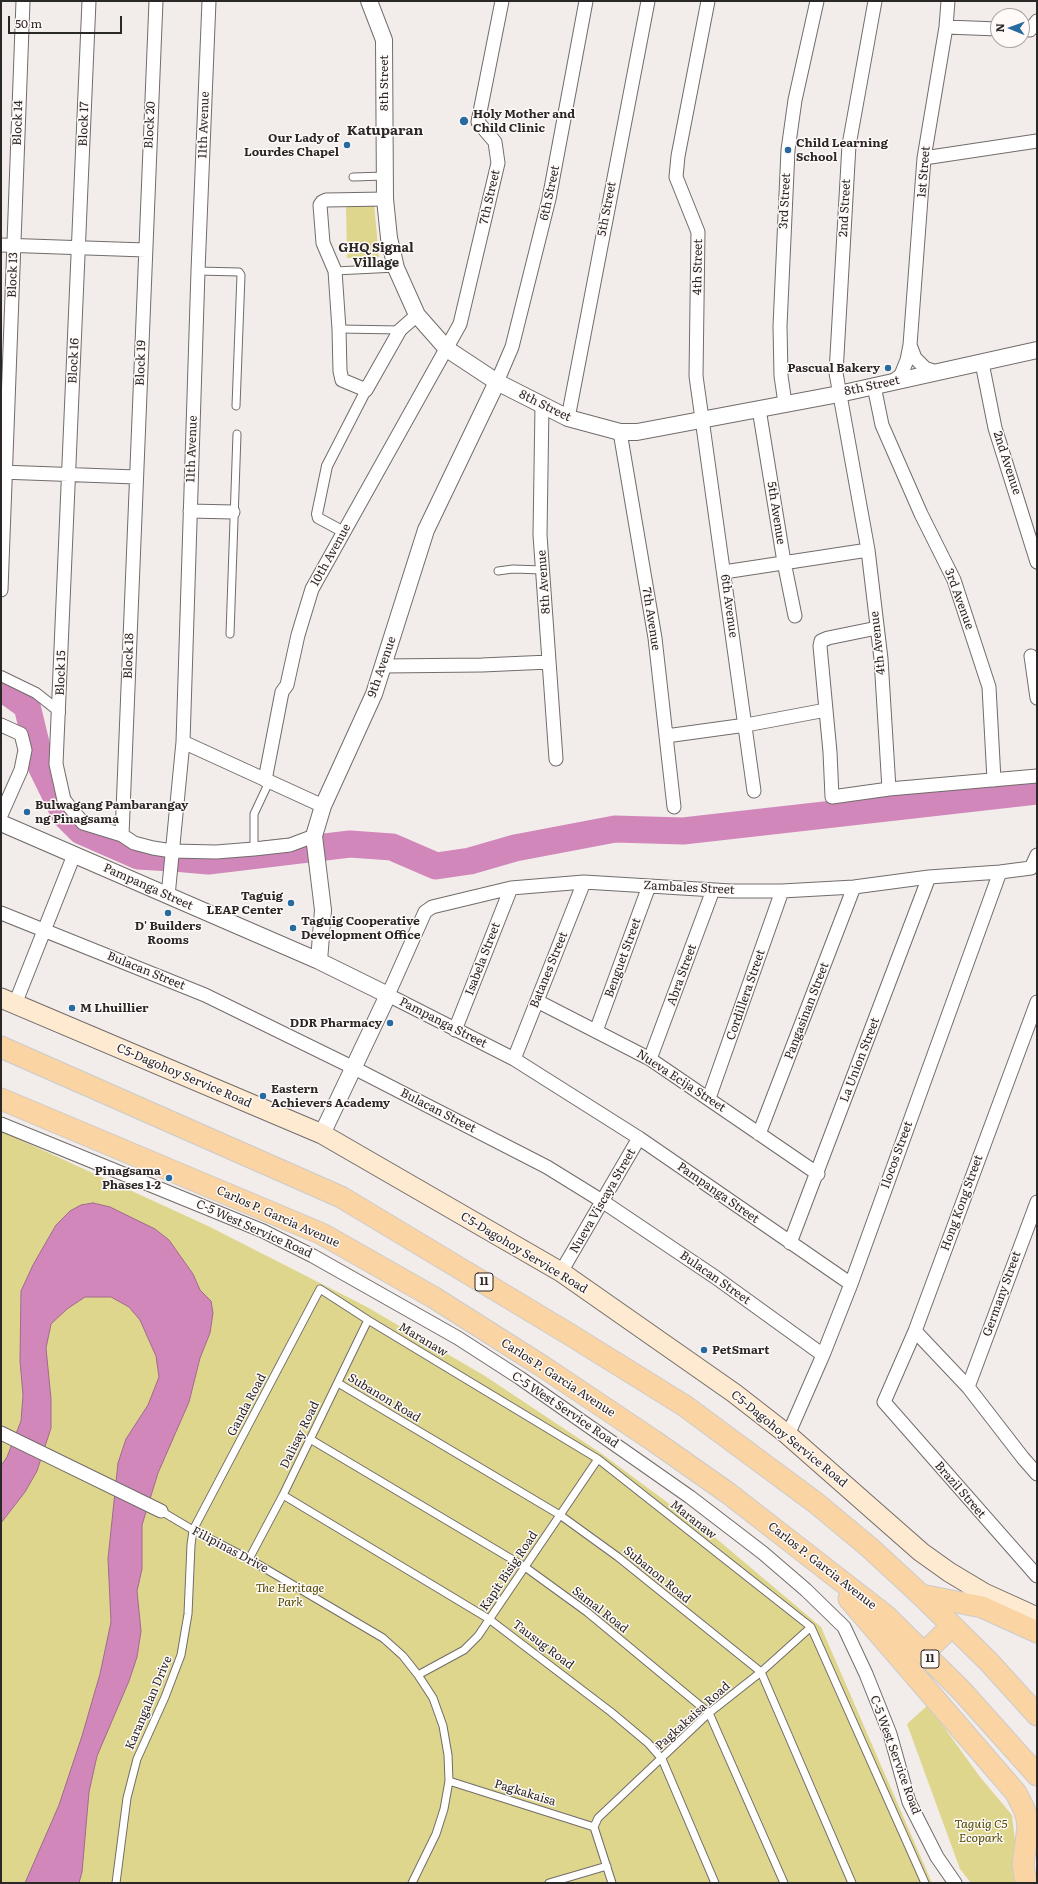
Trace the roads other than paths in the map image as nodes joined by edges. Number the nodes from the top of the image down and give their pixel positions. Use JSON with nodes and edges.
{"nodes":[{"id":1,"x":23,"y":1,"type":"edge"},
{"id":2,"x":89,"y":1,"type":"edge"},
{"id":3,"x":156,"y":1,"type":"edge"},
{"id":4,"x":209,"y":1,"type":"edge"},
{"id":5,"x":369,"y":1,"type":"edge"},
{"id":6,"x":502,"y":1,"type":"edge"},
{"id":7,"x":586,"y":1,"type":"edge"},
{"id":8,"x":648,"y":1,"type":"edge"},
{"id":9,"x":708,"y":1,"type":"edge"},
{"id":10,"x":817,"y":1,"type":"edge"},
{"id":11,"x":875,"y":1,"type":"edge"},
{"id":12,"x":948,"y":1,"type":"edge"},
{"id":13,"x":1037,"y":21,"type":"edge"},
{"id":14,"x":946,"y":27,"type":"junction"},
{"id":15,"x":990,"y":29,"type":"edge"},
{"id":16,"x":1030,"y":30,"type":"edge"},
{"id":17,"x":1037,"y":141,"type":"edge"},
{"id":18,"x":924,"y":158,"type":"junction"},
{"id":19,"x":385,"y":176,"type":"junction"},
{"id":20,"x":353,"y":177,"type":"dead end"},
{"id":21,"x":385,"y":199,"type":"junction"},
{"id":22,"x":8,"y":245,"type":"edge"},
{"id":23,"x":79,"y":247,"type":"junction"},
{"id":24,"x":145,"y":250,"type":"junction"},
{"id":25,"x":396,"y":268,"type":"junction"},
{"id":26,"x":198,"y":270,"type":"junction"},
{"id":27,"x":335,"y":271,"type":"junction"},
{"id":28,"x":417,"y":315,"type":"junction"},
{"id":29,"x":339,"y":329,"type":"junction"},
{"id":30,"x":400,"y":330,"type":"junction"},
{"id":31,"x":910,"y":345,"type":"junction"},
{"id":32,"x":447,"y":349,"type":"junction"},
{"id":33,"x":1037,"y":350,"type":"edge"},
{"id":34,"x":982,"y":363,"type":"junction"},
{"id":35,"x":936,"y":372,"type":"junction"},
{"id":36,"x":497,"y":382,"type":"junction"},
{"id":37,"x":892,"y":382,"type":"junction"},
{"id":38,"x":874,"y":386,"type":"junction"},
{"id":39,"x":366,"y":390,"type":"junction"},
{"id":40,"x":839,"y":394,"type":"junction"},
{"id":41,"x":785,"y":403,"type":"junction"},
{"id":42,"x":542,"y":405,"type":"junction"},
{"id":43,"x":236,"y":406,"type":"dead end"},
{"id":44,"x":759,"y":409,"type":"junction"},
{"id":45,"x":568,"y":418,"type":"junction"},
{"id":46,"x":702,"y":421,"type":"junction"},
{"id":47,"x":620,"y":432,"type":"junction"},
{"id":48,"x":237,"y":434,"type":"dead end"},
{"id":49,"x":3,"y":472,"type":"edge"},
{"id":50,"x":69,"y":474,"type":"junction"},
{"id":51,"x":136,"y":477,"type":"junction"},
{"id":52,"x":190,"y":511,"type":"junction"},
{"id":53,"x":233,"y":512,"type":"junction"},
{"id":54,"x":344,"y":532,"type":"junction"},
{"id":55,"x":868,"y":550,"type":"junction"},
{"id":56,"x":784,"y":562,"type":"junction"},
{"id":57,"x":1037,"y":562,"type":"edge"},
{"id":58,"x":543,"y":570,"type":"junction"},
{"id":59,"x":498,"y":571,"type":"dead end"},
{"id":60,"x":724,"y":572,"type":"junction"},
{"id":61,"x":1,"y":590,"type":"edge"},
{"id":62,"x":795,"y":616,"type":"dead end"},
{"id":63,"x":877,"y":628,"type":"junction"},
{"id":64,"x":230,"y":634,"type":"dead end"},
{"id":65,"x":1030,"y":656,"type":"dead end"},
{"id":66,"x":549,"y":662,"type":"junction"},
{"id":67,"x":383,"y":666,"type":"junction"},
{"id":68,"x":1,"y":676,"type":"edge"},
{"id":69,"x":1037,"y":698,"type":"edge"},
{"id":70,"x":826,"y":710,"type":"junction"},
{"id":71,"x":60,"y":712,"type":"junction"},
{"id":72,"x":1,"y":724,"type":"edge"},
{"id":73,"x":746,"y":725,"type":"junction"},
{"id":74,"x":666,"y":736,"type":"junction"},
{"id":75,"x":184,"y":742,"type":"junction"},
{"id":76,"x":556,"y":759,"type":"dead end"},
{"id":77,"x":1037,"y":776,"type":"edge"},
{"id":78,"x":994,"y":780,"type":"junction"},
{"id":79,"x":267,"y":781,"type":"junction"},
{"id":80,"x":889,"y":789,"type":"junction"},
{"id":81,"x":754,"y":791,"type":"dead end"},
{"id":82,"x":323,"y":806,"type":"junction"},
{"id":83,"x":674,"y":807,"type":"dead end"},
{"id":84,"x":1,"y":815,"type":"edge"},
{"id":85,"x":1,"y":823,"type":"edge"},
{"id":86,"x":122,"y":835,"type":"junction"},
{"id":87,"x":315,"y":845,"type":"junction"},
{"id":88,"x":254,"y":849,"type":"junction"},
{"id":89,"x":172,"y":851,"type":"junction"},
{"id":90,"x":74,"y":855,"type":"junction"},
{"id":91,"x":1037,"y":855,"type":"edge"},
{"id":92,"x":1000,"y":872,"type":"junction"},
{"id":93,"x":929,"y":877,"type":"junction"},
{"id":94,"x":584,"y":882,"type":"junction"},
{"id":95,"x":649,"y":886,"type":"junction"},
{"id":96,"x":854,"y":887,"type":"junction"},
{"id":97,"x":511,"y":888,"type":"junction"},
{"id":98,"x":713,"y":890,"type":"junction"},
{"id":99,"x":782,"y":891,"type":"junction"},
{"id":100,"x":168,"y":896,"type":"junction"},
{"id":101,"x":1,"y":913,"type":"edge"},
{"id":102,"x":44,"y":930,"type":"junction"},
{"id":103,"x":319,"y":961,"type":"junction"},
{"id":104,"x":388,"y":995,"type":"junction"},
{"id":105,"x":8,"y":1001,"type":"edge"},
{"id":106,"x":537,"y":1001,"type":"junction"},
{"id":107,"x":1037,"y":1002,"type":"edge"},
{"id":108,"x":455,"y":1030,"type":"junction"},
{"id":109,"x":596,"y":1031,"type":"junction"},
{"id":110,"x":1,"y":1047,"type":"edge"},
{"id":111,"x":514,"y":1059,"type":"junction"},
{"id":112,"x":650,"y":1059,"type":"junction"},
{"id":113,"x":354,"y":1068,"type":"junction"},
{"id":114,"x":709,"y":1098,"type":"junction"},
{"id":115,"x":1,"y":1099,"type":"edge"},
{"id":116,"x":1,"y":1124,"type":"edge"},
{"id":117,"x":322,"y":1134,"type":"junction"},
{"id":118,"x":759,"y":1134,"type":"junction"},
{"id":119,"x":639,"y":1138,"type":"junction"},
{"id":120,"x":818,"y":1174,"type":"junction"},
{"id":121,"x":602,"y":1201,"type":"junction"},
{"id":122,"x":1037,"y":1202,"type":"edge"},
{"id":123,"x":790,"y":1243,"type":"junction"},
{"id":124,"x":563,"y":1267,"type":"junction"},
{"id":125,"x":850,"y":1284,"type":"junction"},
{"id":126,"x":320,"y":1289,"type":"joint"},
{"id":127,"x":368,"y":1320,"type":"junction"},
{"id":128,"x":915,"y":1331,"type":"junction"},
{"id":129,"x":823,"y":1355,"type":"junction"},
{"id":130,"x":338,"y":1383,"type":"junction"},
{"id":131,"x":968,"y":1387,"type":"junction"},
{"id":132,"x":884,"y":1402,"type":"joint"},
{"id":133,"x":1,"y":1433,"type":"edge"},
{"id":134,"x":788,"y":1434,"type":"junction"},
{"id":135,"x":310,"y":1439,"type":"junction"},
{"id":136,"x":598,"y":1459,"type":"junction"},
{"id":137,"x":1037,"y":1474,"type":"edge"},
{"id":138,"x":283,"y":1496,"type":"junction"},
{"id":139,"x":161,"y":1511,"type":"joint"},
{"id":140,"x":560,"y":1515,"type":"junction"},
{"id":141,"x":193,"y":1530,"type":"junction"},
{"id":142,"x":811,"y":1557,"type":"junction"},
{"id":143,"x":249,"y":1559,"type":"junction"},
{"id":144,"x":525,"y":1567,"type":"junction"},
{"id":145,"x":1037,"y":1576,"type":"edge"},
{"id":146,"x":921,"y":1595,"type":"junction"},
{"id":147,"x":1037,"y":1617,"type":"edge"},
{"id":148,"x":489,"y":1619,"type":"junction"},
{"id":149,"x":952,"y":1626,"type":"junction"},
{"id":150,"x":811,"y":1627,"type":"junction"},
{"id":151,"x":1037,"y":1632,"type":"edge"},
{"id":152,"x":924,"y":1653,"type":"junction"},
{"id":153,"x":761,"y":1672,"type":"junction"},
{"id":154,"x":418,"y":1675,"type":"junction"},
{"id":155,"x":709,"y":1713,"type":"junction"},
{"id":156,"x":1037,"y":1715,"type":"edge"},
{"id":157,"x":662,"y":1759,"type":"junction"},
{"id":158,"x":1037,"y":1775,"type":"edge"},
{"id":159,"x":449,"y":1781,"type":"junction"},
{"id":160,"x":1031,"y":1814,"type":"edge"},
{"id":161,"x":594,"y":1827,"type":"junction"},
{"id":162,"x":606,"y":1866,"type":"junction"},
{"id":163,"x":116,"y":1883,"type":"edge"},
{"id":164,"x":412,"y":1883,"type":"edge"},
{"id":165,"x":549,"y":1883,"type":"edge"},
{"id":166,"x":612,"y":1883,"type":"edge"},
{"id":167,"x":715,"y":1883,"type":"edge"},
{"id":168,"x":784,"y":1883,"type":"edge"},
{"id":169,"x":852,"y":1883,"type":"edge"},
{"id":170,"x":925,"y":1883,"type":"edge"},
{"id":171,"x":954,"y":1883,"type":"edge"},
{"id":172,"x":1026,"y":1883,"type":"edge"}],
"edges":[{"from":1,"to":22,"type":"street","name":"Block 14"},
{"from":2,"to":23,"type":"street","name":"Block 17"},
{"from":3,"to":24,"type":"street","name":"Block 20"},
{"from":4,"to":26,"type":"street","name":"11th Avenue"},
{"from":5,"to":19,"type":"street","name":"8th Street"},
{"from":6,"to":32,"type":"street","name":"7th Street"},
{"from":7,"to":36,"type":"street","name":"6th Street"},
{"from":8,"to":45,"type":"street","name":"5th Street"},
{"from":9,"to":46,"type":"street","name":"4th Street"},
{"from":10,"to":41,"type":"street","name":"3rd Street"},
{"from":11,"to":40,"type":"street","name":"2nd Street"},
{"from":12,"to":14,"type":"street","name":"1st Street"},
{"from":13,"to":16,"type":"street"},
{"from":14,"to":15,"type":"street"},
{"from":14,"to":18,"type":"street","name":"1st Street"},
{"from":17,"to":18,"type":"street"},
{"from":18,"to":31,"type":"street","name":"1st Street"},
{"from":19,"to":20,"type":"lane"},
{"from":19,"to":21,"type":"street","name":"8th Street"},
{"from":21,"to":25,"type":"street","name":"8th Street"},
{"from":21,"to":27,"type":"street"},
{"from":22,"to":23,"type":"street"},
{"from":22,"to":49,"type":"street","name":"Block 13"},
{"from":23,"to":24,"type":"street"},
{"from":23,"to":50,"type":"street","name":"Block 16"},
{"from":24,"to":51,"type":"street","name":"Block 19"},
{"from":25,"to":27,"type":"lane"},
{"from":25,"to":28,"type":"street","name":"8th Street"},
{"from":26,"to":43,"type":"lane"},
{"from":26,"to":52,"type":"street","name":"11th Avenue"},
{"from":27,"to":29,"type":"street"},
{"from":28,"to":30,"type":"street"},
{"from":28,"to":32,"type":"street","name":"8th Street"},
{"from":29,"to":30,"type":"lane"},
{"from":29,"to":39,"type":"street"},
{"from":30,"to":39,"type":"street"},
{"from":31,"to":35,"type":"street"},
{"from":31,"to":37,"type":"street","name":"1st Street"},
{"from":32,"to":36,"type":"street","name":"8th Street"},
{"from":32,"to":54,"type":"street","name":"10th Avenue"},
{"from":33,"to":34,"type":"street","name":"8th Street"},
{"from":34,"to":35,"type":"street","name":"8th Street"},
{"from":34,"to":57,"type":"street","name":"2nd Avenue"},
{"from":35,"to":37,"type":"street","name":"8th Street"},
{"from":36,"to":42,"type":"street","name":"8th Street"},
{"from":36,"to":67,"type":"street","name":"9th Avenue"},
{"from":37,"to":38,"type":"street","name":"8th Street"},
{"from":38,"to":40,"type":"street","name":"8th Street"},
{"from":38,"to":78,"type":"street","name":"3rd Avenue"},
{"from":39,"to":54,"type":"street"},
{"from":40,"to":41,"type":"street","name":"8th Street"},
{"from":40,"to":55,"type":"street","name":"4th Avenue"},
{"from":41,"to":44,"type":"street","name":"8th Street"},
{"from":42,"to":45,"type":"street","name":"8th Street"},
{"from":42,"to":58,"type":"street","name":"8th Avenue"},
{"from":44,"to":46,"type":"street","name":"8th Street"},
{"from":44,"to":56,"type":"street","name":"5th Avenue"},
{"from":45,"to":47,"type":"street","name":"8th Street"},
{"from":46,"to":47,"type":"street","name":"8th Street"},
{"from":46,"to":60,"type":"street","name":"6th Avenue"},
{"from":47,"to":74,"type":"street","name":"7th Avenue"},
{"from":48,"to":53,"type":"lane"},
{"from":49,"to":50,"type":"street"},
{"from":49,"to":61,"type":"street","name":"Block 13"},
{"from":50,"to":51,"type":"street"},
{"from":50,"to":71,"type":"street","name":"Block 15"},
{"from":51,"to":86,"type":"street","name":"Block 18"},
{"from":52,"to":53,"type":"street"},
{"from":52,"to":75,"type":"street","name":"11th Avenue"},
{"from":53,"to":64,"type":"lane"},
{"from":54,"to":79,"type":"street","name":"10th Avenue"},
{"from":55,"to":56,"type":"street"},
{"from":55,"to":63,"type":"street","name":"4th Avenue"},
{"from":56,"to":60,"type":"street"},
{"from":56,"to":62,"type":"street","name":"5th Avenue"},
{"from":58,"to":59,"type":"lane"},
{"from":58,"to":66,"type":"street","name":"8th Avenue"},
{"from":60,"to":73,"type":"street","name":"6th Avenue"},
{"from":63,"to":70,"type":"street"},
{"from":63,"to":80,"type":"street","name":"4th Avenue"},
{"from":65,"to":69,"type":"street"},
{"from":66,"to":67,"type":"street"},
{"from":66,"to":76,"type":"street","name":"8th Avenue"},
{"from":67,"to":82,"type":"street","name":"9th Avenue"},
{"from":68,"to":71,"type":"street"},
{"from":70,"to":73,"type":"street"},
{"from":70,"to":80,"type":"street"},
{"from":71,"to":86,"type":"street","name":"Block 15"},
{"from":72,"to":84,"type":"street"},
{"from":73,"to":74,"type":"street"},
{"from":73,"to":81,"type":"street","name":"6th Avenue"},
{"from":74,"to":83,"type":"street","name":"7th Avenue"},
{"from":75,"to":79,"type":"street"},
{"from":75,"to":89,"type":"street","name":"11th Avenue"},
{"from":77,"to":78,"type":"street"},
{"from":78,"to":80,"type":"street"},
{"from":79,"to":82,"type":"street"},
{"from":79,"to":88,"type":"lane"},
{"from":82,"to":87,"type":"street","name":"9th Avenue"},
{"from":85,"to":90,"type":"street","name":"Pampanga Street"},
{"from":86,"to":89,"type":"street","name":"Block 15"},
{"from":87,"to":88,"type":"street","name":"Block 15"},
{"from":87,"to":103,"type":"street","name":"9th Avenue"},
{"from":88,"to":89,"type":"street","name":"Block 15"},
{"from":89,"to":100,"type":"street","name":"11th Avenue"},
{"from":90,"to":100,"type":"street","name":"Pampanga Street"},
{"from":90,"to":102,"type":"street"},
{"from":91,"to":92,"type":"street","name":"Zambales Street"},
{"from":92,"to":93,"type":"street","name":"Zambales Street"},
{"from":92,"to":125,"type":"street","name":"Ilocos Street"},
{"from":93,"to":96,"type":"street","name":"Zambales Street"},
{"from":93,"to":120,"type":"street","name":"La Union Street"},
{"from":94,"to":95,"type":"street","name":"Zambales Street"},
{"from":94,"to":97,"type":"street","name":"Zambales Street"},
{"from":94,"to":106,"type":"street","name":"Batanes Street"},
{"from":95,"to":98,"type":"street","name":"Zambales Street"},
{"from":95,"to":109,"type":"street","name":"Benguet Street"},
{"from":96,"to":99,"type":"street","name":"Zambales Street"},
{"from":96,"to":118,"type":"street","name":"Pangasinan Street"},
{"from":97,"to":104,"type":"street","name":"Zambales Street"},
{"from":97,"to":108,"type":"street","name":"Isabela Street"},
{"from":98,"to":99,"type":"street","name":"Zambales Street"},
{"from":98,"to":112,"type":"street","name":"Abra Street"},
{"from":99,"to":114,"type":"street","name":"Cordillera Street"},
{"from":100,"to":103,"type":"street","name":"Pampanga Street"},
{"from":101,"to":102,"type":"street","name":"Bulacan Street"},
{"from":102,"to":105,"type":"street"},
{"from":102,"to":113,"type":"street","name":"Bulacan Street"},
{"from":103,"to":104,"type":"street","name":"Pampanga Street"},
{"from":104,"to":108,"type":"street","name":"Pampanga Street"},
{"from":104,"to":113,"type":"street"},
{"from":105,"to":117,"type":"main road","name":"C5-Dagohoy Service Road"},
{"from":106,"to":109,"type":"street","name":"Nueva Ecija Street"},
{"from":106,"to":111,"type":"street","name":"Batanes Street"},
{"from":107,"to":128,"type":"street","name":"Hong Kong Street"},
{"from":108,"to":111,"type":"street","name":"Pampanga Street"},
{"from":109,"to":112,"type":"street","name":"Nueva Ecija Street"},
{"from":110,"to":146,"type":"main road","number":"11"},
{"from":111,"to":119,"type":"street","name":"Pampanga Street"},
{"from":112,"to":114,"type":"street","name":"Nueva Ecija Street"},
{"from":113,"to":117,"type":"street"},
{"from":113,"to":121,"type":"street","name":"Bulacan Street"},
{"from":114,"to":118,"type":"street","name":"Nueva Ecija Street"},
{"from":115,"to":142,"type":"main road","name":"Carlos P. Garcia Avenue","number":"11"},
{"from":116,"to":171,"type":"street","name":"C-5 West Service Road"},
{"from":117,"to":124,"type":"main road","name":"C5-Dagohoy Service Road"},
{"from":118,"to":120,"type":"street","name":"Nueva Ecija Street"},
{"from":119,"to":121,"type":"street","name":"Nueva Viscaya Street"},
{"from":119,"to":123,"type":"street","name":"Pampanga Street"},
{"from":120,"to":123,"type":"street","name":"La Union Street"},
{"from":121,"to":124,"type":"street","name":"Nueva Viscaya Street"},
{"from":121,"to":129,"type":"street","name":"Bulacan Street"},
{"from":122,"to":131,"type":"street","name":"Germany Street"},
{"from":123,"to":125,"type":"street","name":"Pampanga Street"},
{"from":124,"to":134,"type":"main road","name":"C5-Dagohoy Service Road"},
{"from":125,"to":129,"type":"street","name":"Ilocos Street"},
{"from":126,"to":127,"type":"lane","name":"Maranaw"},
{"from":126,"to":141,"type":"lane","name":"Ganda Road"},
{"from":127,"to":130,"type":"lane","name":"Dalisay Road"},
{"from":127,"to":136,"type":"lane","name":"Maranaw"},
{"from":128,"to":131,"type":"street"},
{"from":128,"to":132,"type":"street","name":"Hong Kong Street"},
{"from":129,"to":134,"type":"street","name":"Ilocos Street"},
{"from":130,"to":135,"type":"lane","name":"Dalisay Road"},
{"from":130,"to":140,"type":"lane","name":"Subanon Road"},
{"from":131,"to":137,"type":"street"},
{"from":132,"to":145,"type":"street","name":"Brazil Street"},
{"from":133,"to":139,"type":"street","name":"Filipinas Drive"},
{"from":134,"to":147,"type":"main road","name":"C5-Dagohoy Service Road"},
{"from":135,"to":138,"type":"lane","name":"Dalisay Road"},
{"from":135,"to":144,"type":"lane","name":"Samal Road"},
{"from":136,"to":140,"type":"lane","name":"Kapit Bisig Road"},
{"from":136,"to":150,"type":"lane","name":"Maranaw"},
{"from":138,"to":143,"type":"lane","name":"Dalisay Road"},
{"from":138,"to":148,"type":"lane","name":"Tausug Road"},
{"from":139,"to":141,"type":"lane","name":"Filipinas Drive"},
{"from":140,"to":144,"type":"lane","name":"Kapit Bisig Road"},
{"from":140,"to":153,"type":"lane","name":"Subanon Road"},
{"from":141,"to":143,"type":"lane","name":"Filipinas Drive"},
{"from":141,"to":163,"type":"lane","name":"Karangalan Drive"},
{"from":142,"to":152,"type":"main road","name":"Carlos P. Garcia Avenue","number":"11"},
{"from":142,"to":160,"type":"main road"},
{"from":143,"to":154,"type":"lane","name":"Filipinas Drive"},
{"from":144,"to":148,"type":"lane","name":"Kapit Bisig Road"},
{"from":144,"to":155,"type":"lane","name":"Samal Road"},
{"from":146,"to":149,"type":"main road","number":"11"},
{"from":146,"to":151,"type":"main road"},
{"from":148,"to":154,"type":"lane","name":"Kapit Bisig Road"},
{"from":148,"to":157,"type":"lane","name":"Tausug Road"},
{"from":149,"to":152,"type":"main road"},
{"from":149,"to":156,"type":"main road","number":"11"},
{"from":150,"to":153,"type":"lane","name":"Pagkakaisa Road"},
{"from":150,"to":170,"type":"lane","name":"Maranaw"},
{"from":152,"to":158,"type":"main road","name":"Carlos P. Garcia Avenue","number":"11"},
{"from":153,"to":155,"type":"lane","name":"Pagkakaisa Road"},
{"from":153,"to":169,"type":"lane","name":"Subanon Road"},
{"from":154,"to":159,"type":"lane","name":"Filipinas Drive"},
{"from":155,"to":157,"type":"lane","name":"Pagkakaisa Road"},
{"from":155,"to":168,"type":"lane","name":"Samal Road"},
{"from":157,"to":161,"type":"lane","name":"Pagkakaisa Road"},
{"from":157,"to":167,"type":"lane","name":"Tausug Road"},
{"from":159,"to":161,"type":"lane","name":"Pagkakaisa"},
{"from":159,"to":164,"type":"lane","name":"Filipinas Drive"},
{"from":160,"to":172,"type":"main road"},
{"from":161,"to":162,"type":"lane"},
{"from":162,"to":165,"type":"lane"},
{"from":162,"to":166,"type":"lane"}]}
